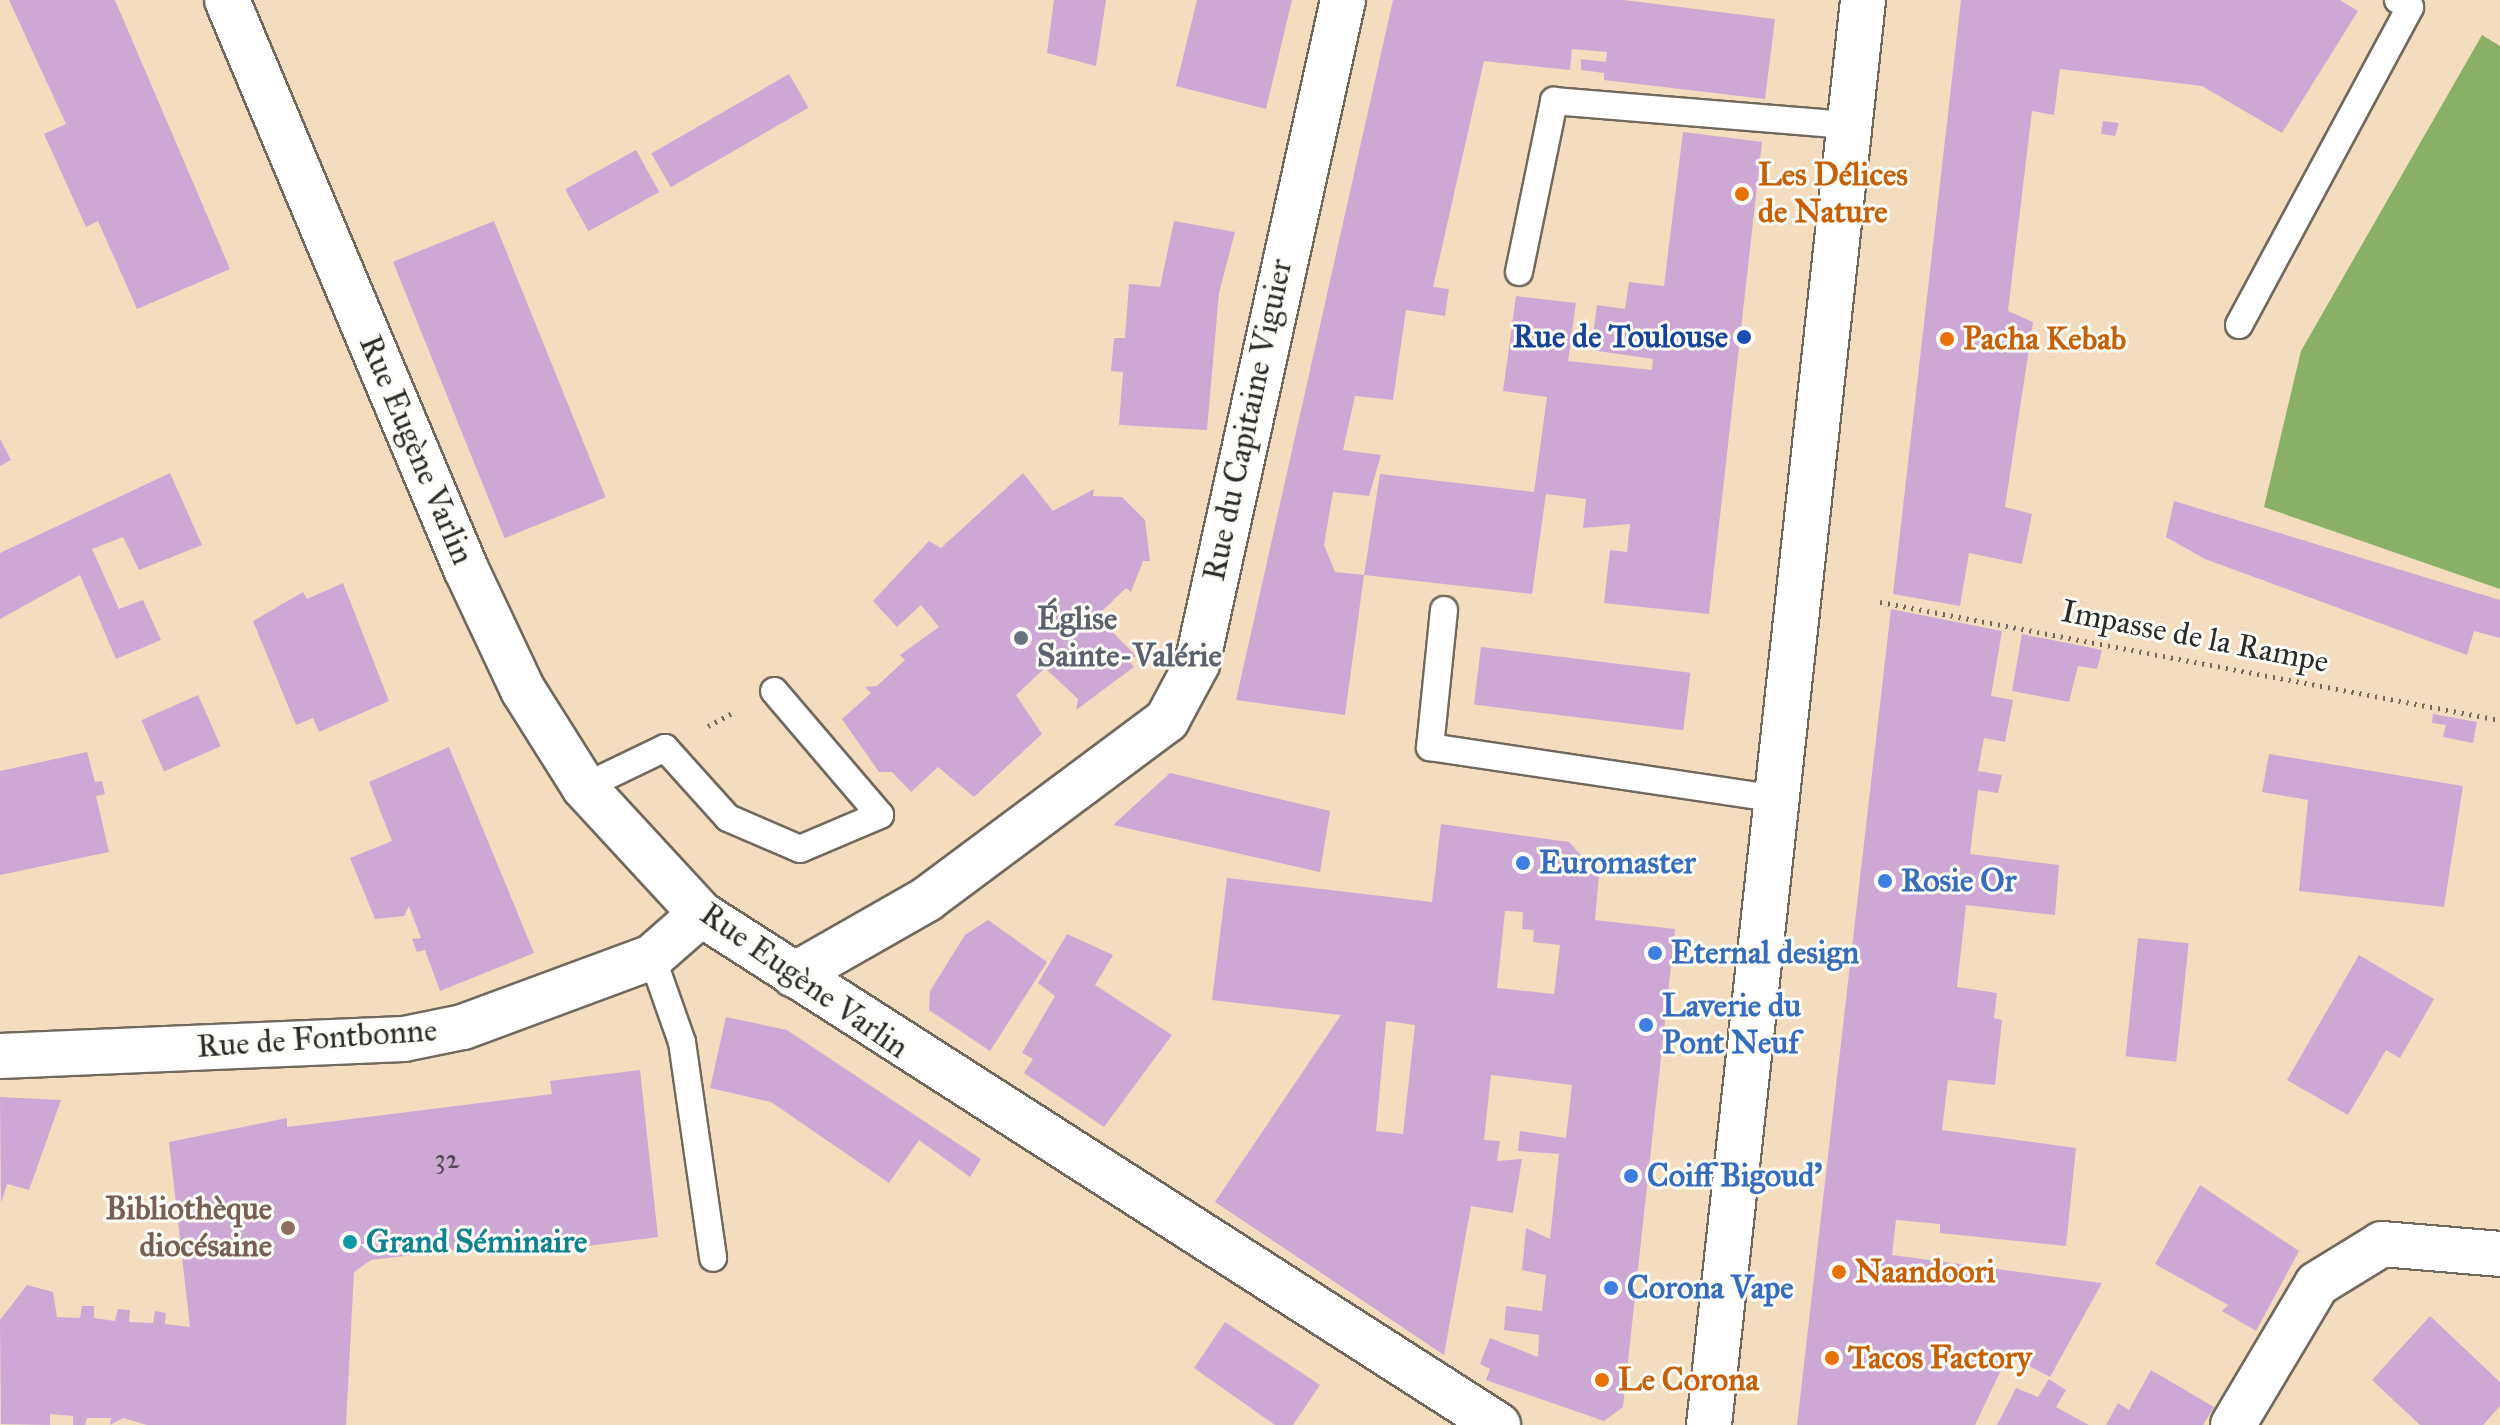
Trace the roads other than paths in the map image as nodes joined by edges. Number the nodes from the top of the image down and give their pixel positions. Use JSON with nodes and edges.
{"nodes":[{"id":1,"x":227,"y":0,"type":"edge"},
{"id":2,"x":1343,"y":0,"type":"edge"},
{"id":3,"x":1863,"y":0,"type":"edge"},
{"id":4,"x":2398,"y":0,"type":"edge"},
{"id":5,"x":1849,"y":125,"type":"junction"},
{"id":6,"x":1519,"y":272,"type":"dead end"},
{"id":7,"x":2239,"y":325,"type":"dead end"},
{"id":8,"x":1444,"y":610,"type":"dead end"},
{"id":9,"x":774,"y":691,"type":"road end"},
{"id":10,"x":584,"y":787,"type":"junction"},
{"id":11,"x":1780,"y":799,"type":"junction"},
{"id":12,"x":701,"y":914,"type":"junction"},
{"id":13,"x":652,"y":957,"type":"junction"},
{"id":14,"x":794,"y":975,"type":"junction"},
{"id":15,"x":0,"y":1056,"type":"edge"},
{"id":16,"x":2500,"y":1254,"type":"edge"},
{"id":17,"x":713,"y":1258,"type":"dead end"},
{"id":18,"x":1498,"y":1425,"type":"edge"},
{"id":19,"x":1709,"y":1425,"type":"edge"},
{"id":20,"x":2233,"y":1425,"type":"edge"}],
"edges":[{"from":1,"to":10,"type":"street","name":"Rue Eugène Varlin"},
{"from":2,"to":14,"type":"street","name":"Rue du Capitaine Viguier"},
{"from":3,"to":5,"type":"street"},
{"from":4,"to":7,"type":"lane"},
{"from":5,"to":6,"type":"lane"},
{"from":5,"to":11,"type":"street"},
{"from":8,"to":11,"type":"lane"},
{"from":9,"to":10,"type":"lane"},
{"from":10,"to":12,"type":"street","name":"Rue Eugène Varlin"},
{"from":11,"to":19,"type":"street"},
{"from":12,"to":13,"type":"street","name":"Rue de Fontbonne"},
{"from":12,"to":14,"type":"street","name":"Rue Eugène Varlin"},
{"from":13,"to":15,"type":"street","name":"Rue de Fontbonne"},
{"from":13,"to":17,"type":"lane"},
{"from":14,"to":18,"type":"street","name":"Rue Eugène Varlin"},
{"from":16,"to":20,"type":"street"}]}
